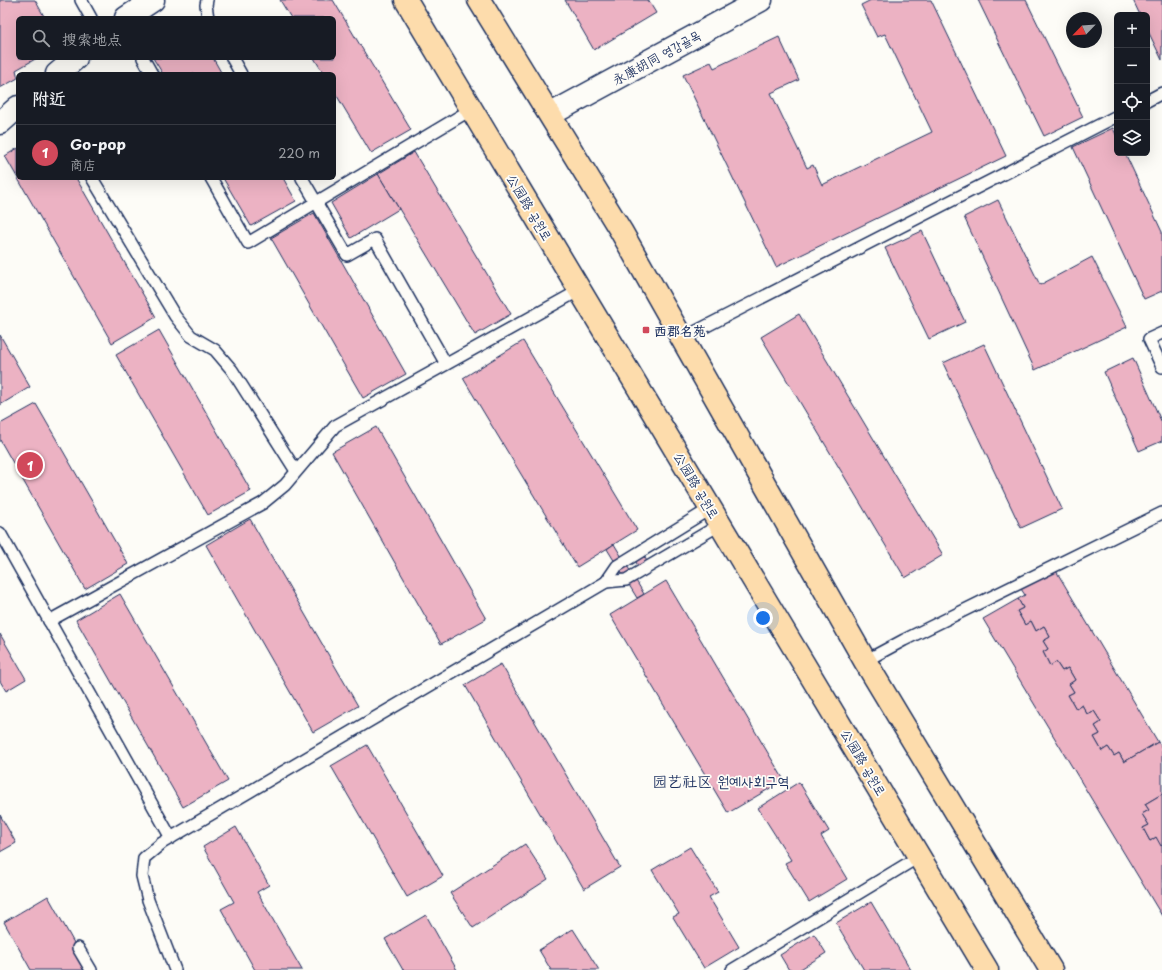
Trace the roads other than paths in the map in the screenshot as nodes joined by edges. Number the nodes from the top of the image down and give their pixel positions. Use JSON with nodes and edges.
{"nodes":[{"id":1,"x":81,"y":0,"type":"edge"},
{"id":2,"x":153,"y":0,"type":"edge"},
{"id":3,"x":207,"y":0,"type":"edge"},
{"id":4,"x":406,"y":0,"type":"edge"},
{"id":5,"x":479,"y":0,"type":"edge"},
{"id":6,"x":761,"y":0,"type":"edge"},
{"id":7,"x":90,"y":16,"type":"edge"},
{"id":8,"x":129,"y":16,"type":"edge"},
{"id":9,"x":208,"y":16,"type":"edge"},
{"id":10,"x":74,"y":60,"type":"edge"},
{"id":11,"x":144,"y":60,"type":"edge"},
{"id":12,"x":233,"y":60,"type":"edge"},
{"id":13,"x":59,"y":72,"type":"edge"},
{"id":14,"x":151,"y":72,"type":"edge"},
{"id":15,"x":240,"y":72,"type":"edge"},
{"id":16,"x":1162,"y":93,"type":"edge"},
{"id":17,"x":1150,"y":99,"type":"edge"},
{"id":18,"x":16,"y":109,"type":"edge"},
{"id":19,"x":472,"y":109,"type":"junction"},
{"id":20,"x":551,"y":114,"type":"junction"},
{"id":21,"x":1114,"y":118,"type":"edge"},
{"id":22,"x":0,"y":123,"type":"edge"},
{"id":23,"x":93,"y":180,"type":"edge"},
{"id":24,"x":212,"y":180,"type":"edge"},
{"id":25,"x":303,"y":180,"type":"edge"},
{"id":26,"x":316,"y":203,"type":"junction"},
{"id":27,"x":580,"y":290,"type":"junction"},
{"id":28,"x":1162,"y":333,"type":"edge"},
{"id":29,"x":683,"y":338,"type":"junction"},
{"id":30,"x":446,"y":364,"type":"junction"},
{"id":31,"x":1162,"y":367,"type":"edge"},
{"id":32,"x":296,"y":471,"type":"junction"},
{"id":33,"x":1162,"y":513,"type":"edge"},
{"id":34,"x":716,"y":516,"type":"junction"},
{"id":35,"x":0,"y":533,"type":"edge"},
{"id":36,"x":606,"y":582,"type":"junction"},
{"id":37,"x":49,"y":621,"type":"junction"},
{"id":38,"x":865,"y":661,"type":"junction"},
{"id":39,"x":171,"y":838,"type":"junction"},
{"id":40,"x":920,"y":856,"type":"junction"},
{"id":41,"x":78,"y":948,"type":"dead end"},
{"id":42,"x":91,"y":970,"type":"edge"},
{"id":43,"x":175,"y":970,"type":"edge"},
{"id":44,"x":732,"y":970,"type":"edge"},
{"id":45,"x":987,"y":970,"type":"edge"},
{"id":46,"x":1051,"y":970,"type":"edge"}],
"edges":[{"from":1,"to":7,"type":"lane"},
{"from":2,"to":8,"type":"street"},
{"from":3,"to":9,"type":"lane"},
{"from":4,"to":19,"type":"main road","name":"公园路 공원로"},
{"from":5,"to":20,"type":"main road"},
{"from":6,"to":20,"type":"street","name":"永康胡同 영강골목"},
{"from":10,"to":13,"type":"street"},
{"from":11,"to":14,"type":"lane"},
{"from":12,"to":15,"type":"lane"},
{"from":16,"to":17,"type":"lane"},
{"from":18,"to":22,"type":"street"},
{"from":19,"to":26,"type":"lane"},
{"from":19,"to":27,"type":"main road","name":"公园路 공원로"},
{"from":20,"to":29,"type":"main road"},
{"from":21,"to":29,"type":"lane"},
{"from":23,"to":32,"type":"lane"},
{"from":24,"to":26,"type":"lane"},
{"from":25,"to":26,"type":"lane"},
{"from":26,"to":30,"type":"lane"},
{"from":27,"to":30,"type":"lane"},
{"from":27,"to":34,"type":"main road","name":"公园路 공원로"},
{"from":28,"to":31,"type":"lane"},
{"from":29,"to":38,"type":"main road"},
{"from":30,"to":32,"type":"lane"},
{"from":32,"to":37,"type":"lane"},
{"from":33,"to":38,"type":"lane"},
{"from":34,"to":36,"type":"lane"},
{"from":34,"to":36,"type":"lane"},
{"from":34,"to":40,"type":"main road","name":"公园路 공원로"},
{"from":35,"to":37,"type":"lane"},
{"from":36,"to":39,"type":"lane"},
{"from":37,"to":39,"type":"lane"},
{"from":38,"to":46,"type":"main road"},
{"from":39,"to":43,"type":"lane"},
{"from":40,"to":44,"type":"lane"},
{"from":40,"to":45,"type":"main road","name":"公园路 공원로"},
{"from":41,"to":42,"type":"lane"}]}
